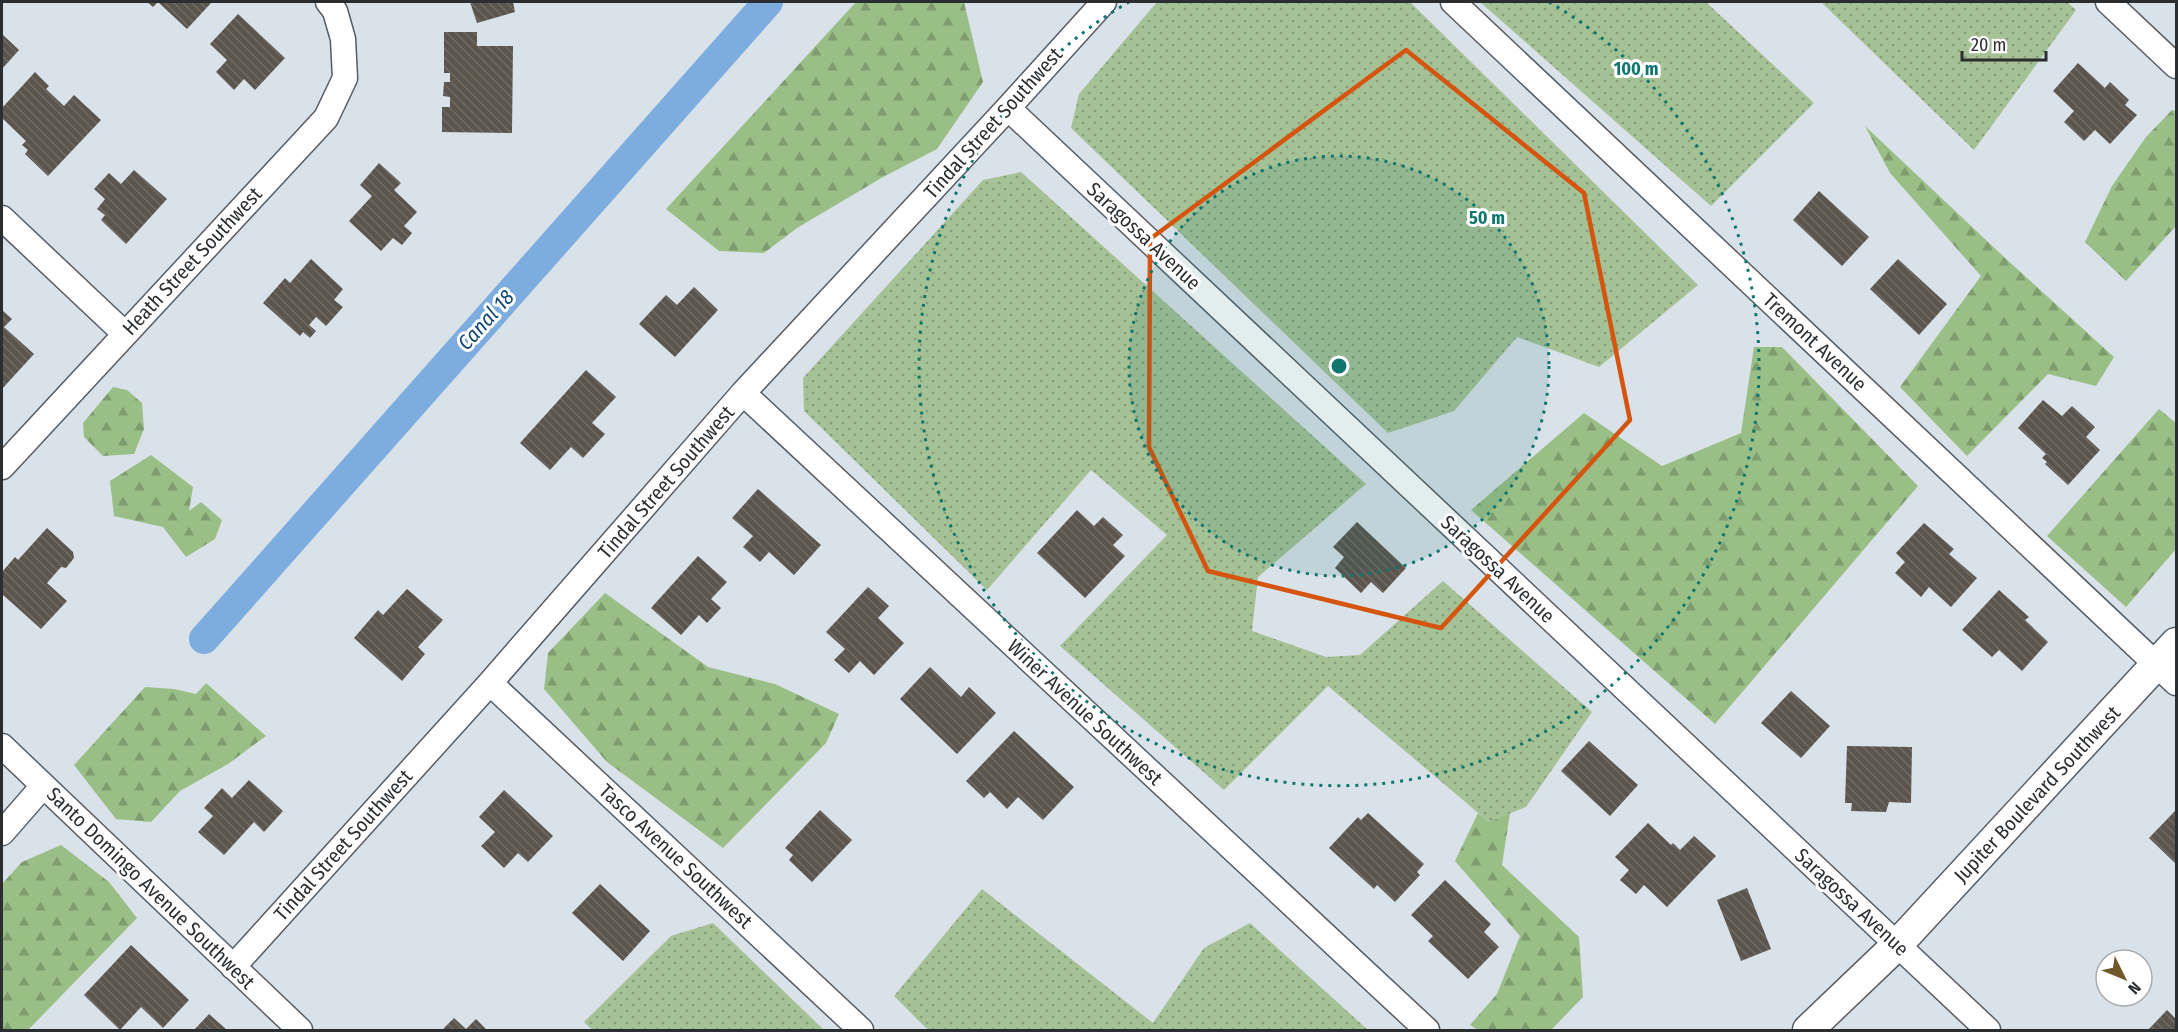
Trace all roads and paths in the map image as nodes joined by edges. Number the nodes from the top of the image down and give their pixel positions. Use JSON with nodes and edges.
{"nodes":[{"id":1,"x":328,"y":2,"type":"edge"},
{"id":2,"x":1104,"y":2,"type":"edge"},
{"id":3,"x":1453,"y":2,"type":"edge"},
{"id":4,"x":2108,"y":2,"type":"edge"},
{"id":5,"x":2176,"y":66,"type":"edge"},
{"id":6,"x":1008,"y":108,"type":"junction"},
{"id":7,"x":2,"y":218,"type":"edge"},
{"id":8,"x":125,"y":334,"type":"junction"},
{"id":9,"x":743,"y":393,"type":"junction"},
{"id":10,"x":2,"y":467,"type":"edge"},
{"id":11,"x":2170,"y":663,"type":"edge"},
{"id":12,"x":490,"y":683,"type":"junction"},
{"id":13,"x":2,"y":746,"type":"edge"},
{"id":14,"x":43,"y":786,"type":"junction"},
{"id":15,"x":2,"y":834,"type":"edge"},
{"id":16,"x":1897,"y":945,"type":"junction"},
{"id":17,"x":233,"y":967,"type":"junction"},
{"id":18,"x":300,"y":1030,"type":"edge"},
{"id":19,"x":861,"y":1030,"type":"edge"},
{"id":20,"x":1426,"y":1030,"type":"edge"},
{"id":21,"x":1808,"y":1030,"type":"edge"},
{"id":22,"x":1830,"y":1030,"type":"edge"},
{"id":23,"x":1988,"y":1030,"type":"edge"}],
"edges":[{"from":1,"to":8,"type":"street","name":"Heath Street Southwest"},
{"from":2,"to":6,"type":"street","name":"Tindal Street Southwest"},
{"from":3,"to":11,"type":"street","name":"Tremont Avenue"},
{"from":4,"to":5,"type":"street"},
{"from":6,"to":9,"type":"street","name":"Tindal Street Southwest"},
{"from":6,"to":16,"type":"street","name":"Saragossa Avenue"},
{"from":7,"to":8,"type":"street"},
{"from":8,"to":10,"type":"street","name":"Heath Street Southwest"},
{"from":9,"to":12,"type":"street","name":"Tindal Street Southwest"},
{"from":9,"to":20,"type":"street","name":"Winer Avenue Southwest"},
{"from":11,"to":16,"type":"street","name":"Jupiter Boulevard Southwest"},
{"from":12,"to":17,"type":"street","name":"Tindal Street Southwest"},
{"from":12,"to":19,"type":"street","name":"Tasco Avenue Southwest"},
{"from":13,"to":14,"type":"street","name":"Santo Domingo Avenue Southwest"},
{"from":14,"to":15,"type":"street"},
{"from":14,"to":17,"type":"street","name":"Santo Domingo Avenue Southwest"},
{"from":16,"to":21,"type":"street","name":"Jupiter Boulevard Southwest"},
{"from":16,"to":22,"type":"street","name":"Jupiter Boulevard Southwest"},
{"from":16,"to":23,"type":"street","name":"Saragossa Avenue"},
{"from":17,"to":18,"type":"street","name":"Santo Domingo Avenue Southwest"}]}
